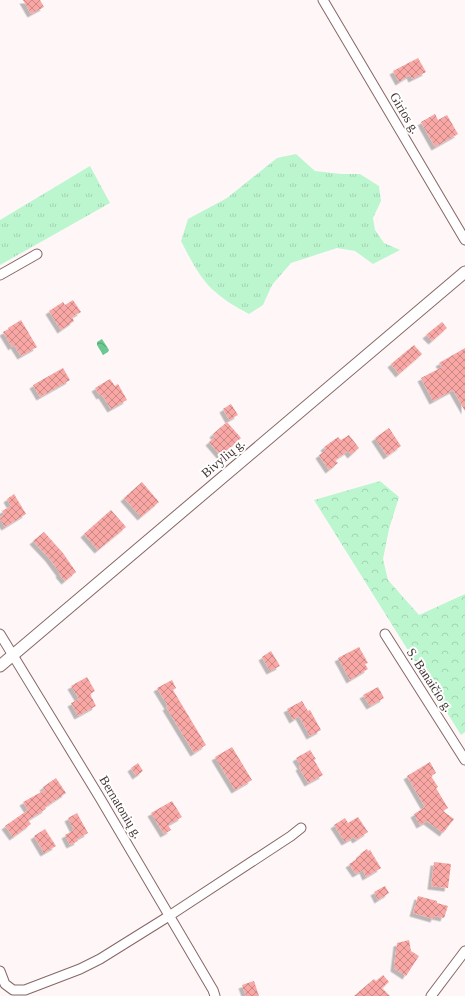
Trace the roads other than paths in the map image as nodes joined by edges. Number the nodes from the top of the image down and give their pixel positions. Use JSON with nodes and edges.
{"nodes":[{"id":1,"x":323,"y":0,"type":"edge"},
{"id":2,"x":465,"y":240,"type":"edge"},
{"id":3,"x":37,"y":254,"type":"dead end"},
{"id":4,"x":465,"y":272,"type":"edge"},
{"id":5,"x":0,"y":275,"type":"edge"},
{"id":6,"x":0,"y":634,"type":"edge"},
{"id":7,"x":385,"y":634,"type":"dead end"},
{"id":8,"x":12,"y":655,"type":"junction"},
{"id":9,"x":0,"y":666,"type":"edge"},
{"id":10,"x":465,"y":760,"type":"edge"},
{"id":11,"x":301,"y":828,"type":"dead end"},
{"id":12,"x":169,"y":916,"type":"junction"},
{"id":13,"x":465,"y":951,"type":"edge"},
{"id":14,"x":0,"y":971,"type":"edge"},
{"id":15,"x":215,"y":996,"type":"edge"},
{"id":16,"x":431,"y":996,"type":"edge"}],
"edges":[{"from":1,"to":2,"type":"street","name":"Girios g."},
{"from":3,"to":5,"type":"street"},
{"from":4,"to":8,"type":"street","name":"Bivylių g."},
{"from":6,"to":8,"type":"street","name":"Bernatonių g."},
{"from":7,"to":10,"type":"street","name":"S. Banaičio g."},
{"from":8,"to":9,"type":"street","name":"Bivylių g."},
{"from":8,"to":12,"type":"street","name":"Bernatonių g."},
{"from":11,"to":12,"type":"street"},
{"from":12,"to":14,"type":"street"},
{"from":12,"to":15,"type":"street","name":"Bernatonių g."},
{"from":13,"to":16,"type":"street"}]}
